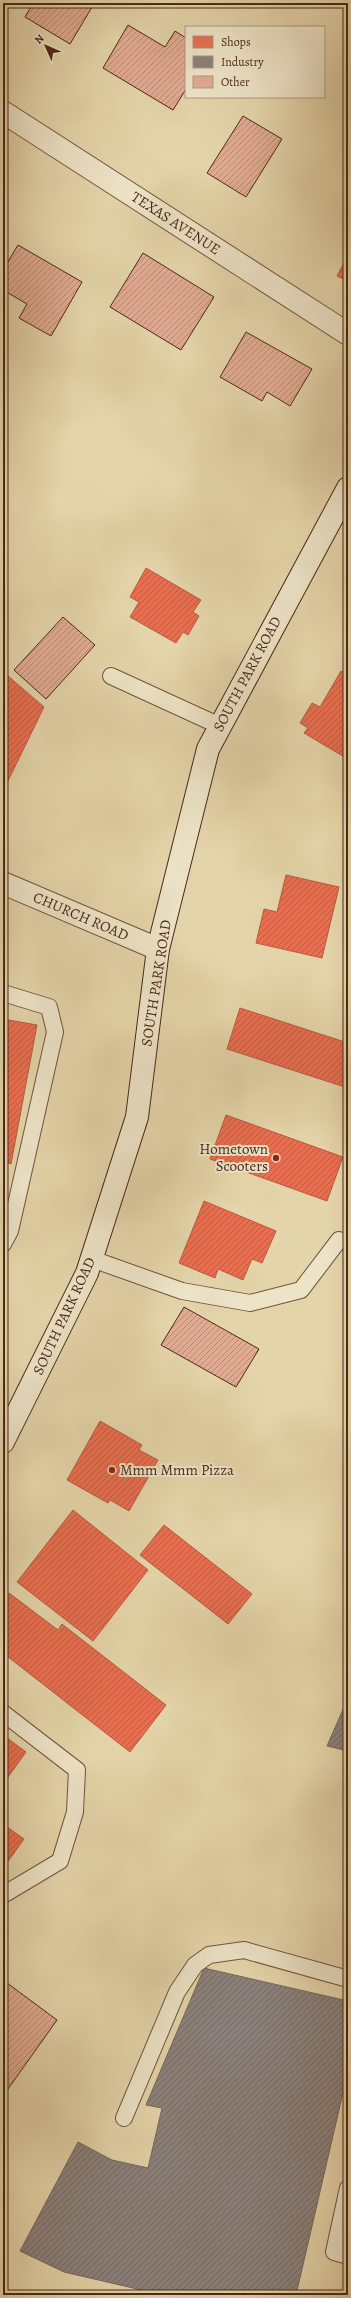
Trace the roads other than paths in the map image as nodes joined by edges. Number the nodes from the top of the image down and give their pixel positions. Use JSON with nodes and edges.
{"nodes":[{"id":1,"x":3,"y":112,"type":"edge"},
{"id":2,"x":348,"y":334,"type":"edge"},
{"id":3,"x":348,"y":488,"type":"edge"},
{"id":4,"x":111,"y":676,"type":"dead end"},
{"id":5,"x":220,"y":726,"type":"junction"},
{"id":6,"x":3,"y":883,"type":"edge"},
{"id":7,"x":158,"y":949,"type":"junction"},
{"id":8,"x":3,"y":993,"type":"edge"},
{"id":9,"x":339,"y":1240,"type":"dead end"},
{"id":10,"x":3,"y":1244,"type":"edge"},
{"id":11,"x":92,"y":1260,"type":"junction"},
{"id":12,"x":3,"y":1442,"type":"edge"},
{"id":13,"x":3,"y":1714,"type":"edge"},
{"id":14,"x":3,"y":1895,"type":"edge"},
{"id":15,"x":348,"y":1979,"type":"edge"},
{"id":16,"x":124,"y":2118,"type":"dead end"},
{"id":17,"x":348,"y":2188,"type":"edge"},
{"id":18,"x":348,"y":2256,"type":"edge"}],
"edges":[{"from":1,"to":2,"type":"main road","name":"TEXAS AVENUE"},
{"from":3,"to":5,"type":"main road","name":"SOUTH PARK ROAD"},
{"from":4,"to":5,"type":"lane"},
{"from":5,"to":7,"type":"main road","name":"SOUTH PARK ROAD"},
{"from":6,"to":7,"type":"main road","name":"CHURCH ROAD"},
{"from":7,"to":11,"type":"main road","name":"SOUTH PARK ROAD"},
{"from":8,"to":10,"type":"lane"},
{"from":9,"to":11,"type":"lane"},
{"from":11,"to":12,"type":"main road","name":"SOUTH PARK ROAD"},
{"from":13,"to":14,"type":"lane"},
{"from":15,"to":16,"type":"lane"},
{"from":17,"to":18,"type":"lane"}]}
